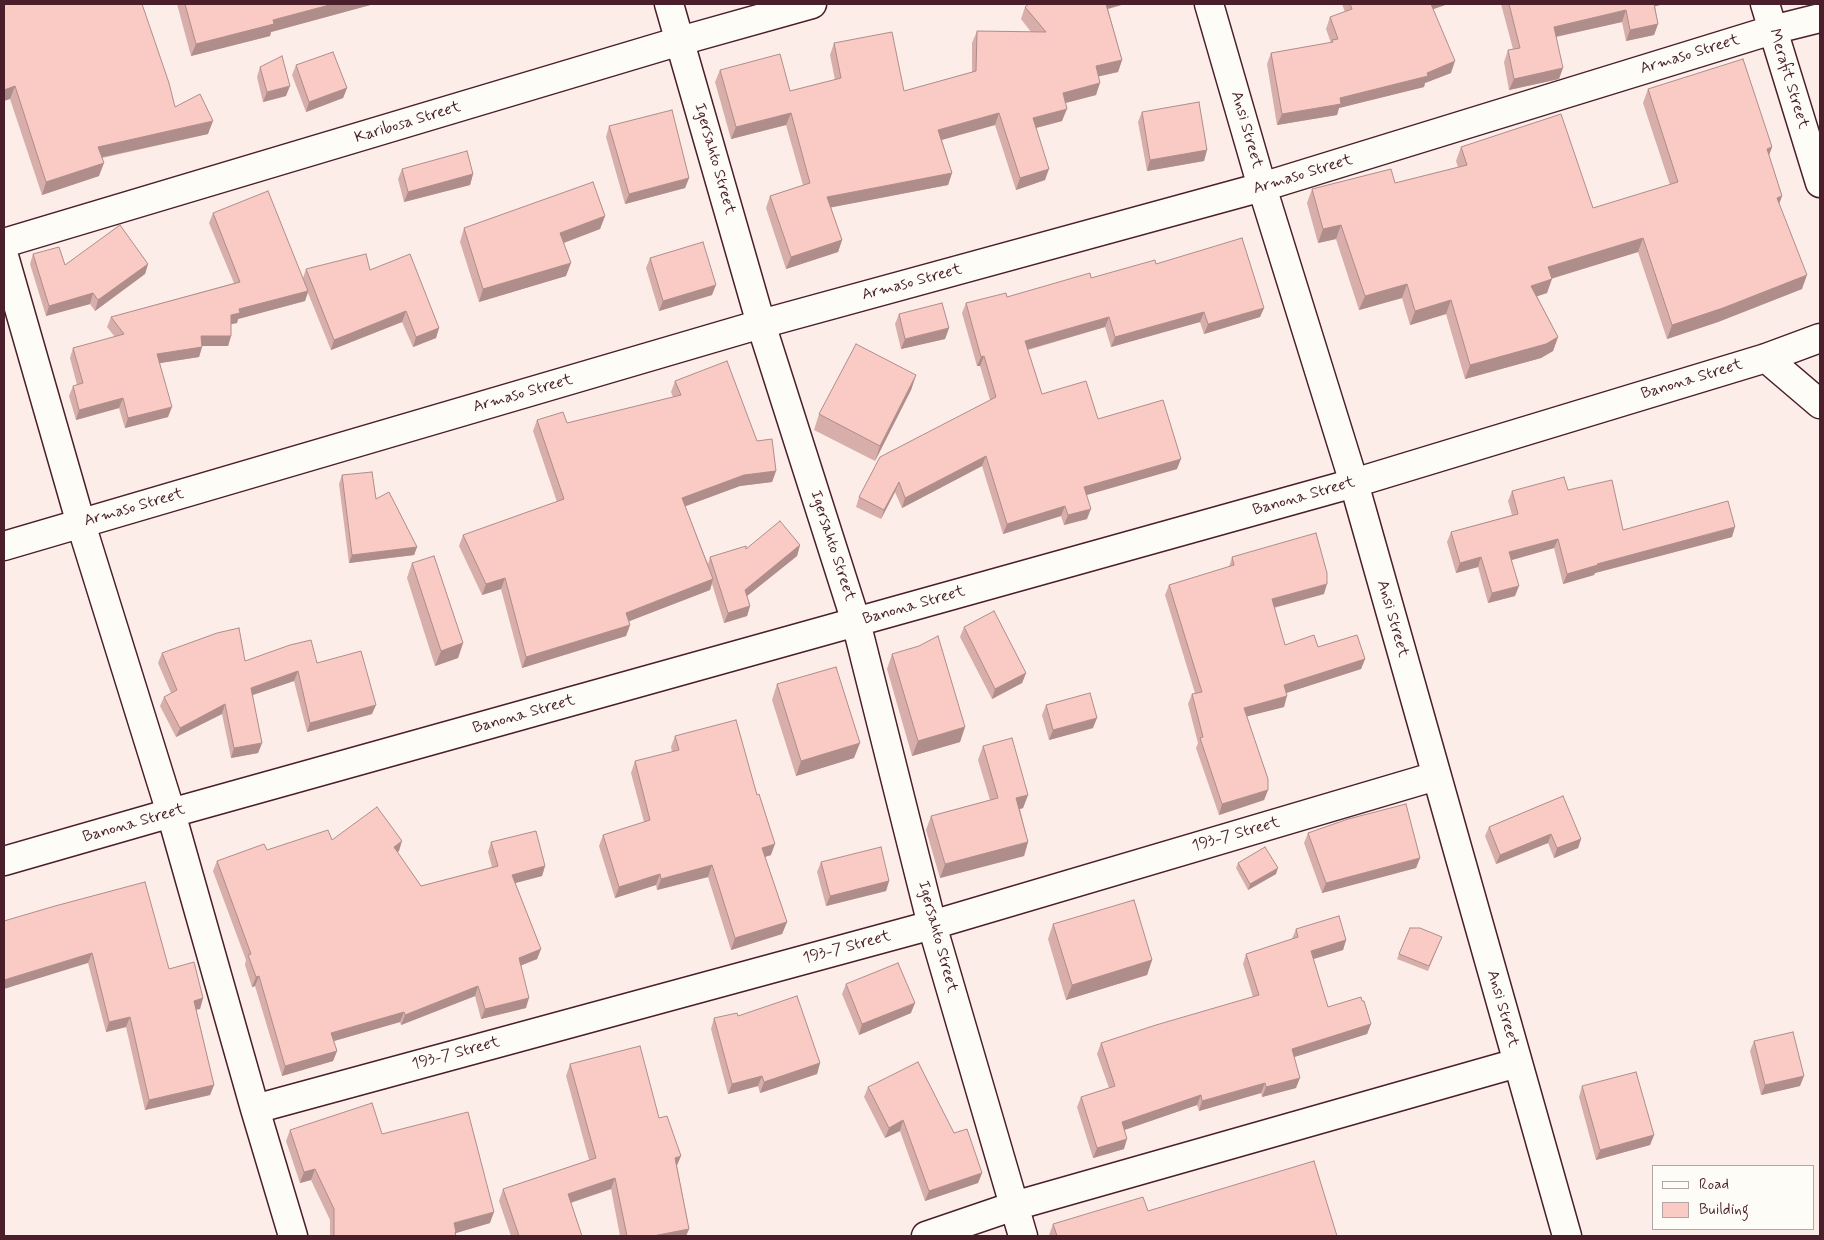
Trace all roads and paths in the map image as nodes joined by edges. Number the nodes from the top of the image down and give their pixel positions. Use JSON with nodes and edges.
{"nodes":[{"id":1,"x":669,"y":4,"type":"edge"},
{"id":2,"x":812,"y":4,"type":"edge"},
{"id":3,"x":1209,"y":4,"type":"edge"},
{"id":4,"x":1764,"y":4,"type":"edge"},
{"id":5,"x":1820,"y":18,"type":"edge"},
{"id":6,"x":1772,"y":30,"type":"junction"},
{"id":7,"x":680,"y":42,"type":"junction"},
{"id":8,"x":1820,"y":183,"type":"edge"},
{"id":9,"x":1262,"y":188,"type":"junction"},
{"id":10,"x":4,"y":243,"type":"edge"},
{"id":11,"x":4,"y":256,"type":"edge"},
{"id":12,"x":762,"y":324,"type":"junction"},
{"id":13,"x":1820,"y":338,"type":"edge"},
{"id":14,"x":1766,"y":358,"type":"junction"},
{"id":15,"x":1820,"y":404,"type":"edge"},
{"id":16,"x":1354,"y":483,"type":"junction"},
{"id":17,"x":81,"y":524,"type":"junction"},
{"id":18,"x":4,"y":546,"type":"edge"},
{"id":19,"x":856,"y":622,"type":"junction"},
{"id":20,"x":1436,"y":776,"type":"junction"},
{"id":21,"x":171,"y":813,"type":"junction"},
{"id":22,"x":4,"y":861,"type":"edge"},
{"id":23,"x":932,"y":925,"type":"junction"},
{"id":24,"x":1517,"y":1063,"type":"junction"},
{"id":25,"x":255,"y":1109,"type":"junction"},
{"id":26,"x":1014,"y":1206,"type":"junction"},
{"id":27,"x":293,"y":1236,"type":"edge"},
{"id":28,"x":926,"y":1236,"type":"edge"},
{"id":29,"x":1023,"y":1236,"type":"edge"},
{"id":30,"x":1567,"y":1236,"type":"edge"}],
"edges":[{"from":1,"to":7,"type":"street","name":"Igersahto Street"},
{"from":2,"to":7,"type":"street","name":"Karibosa Street"},
{"from":3,"to":9,"type":"street","name":"Ansi Street"},
{"from":4,"to":6,"type":"street","name":"Merafit Street"},
{"from":5,"to":6,"type":"street","name":"Armaso Street"},
{"from":6,"to":8,"type":"street","name":"Merafit Street"},
{"from":6,"to":9,"type":"street","name":"Armaso Street"},
{"from":7,"to":10,"type":"street","name":"Karibosa Street"},
{"from":7,"to":12,"type":"street","name":"Igersahto Street"},
{"from":9,"to":12,"type":"street","name":"Armaso Street"},
{"from":9,"to":16,"type":"street","name":"Ansi Street"},
{"from":11,"to":17,"type":"street"},
{"from":12,"to":17,"type":"street","name":"Armaso Street"},
{"from":12,"to":19,"type":"street","name":"Igersahto Street"},
{"from":13,"to":14,"type":"street","name":"Banona Street"},
{"from":14,"to":15,"type":"street"},
{"from":14,"to":16,"type":"street","name":"Banona Street"},
{"from":16,"to":19,"type":"street","name":"Banona Street"},
{"from":16,"to":20,"type":"street","name":"Ansi Street"},
{"from":17,"to":18,"type":"street","name":"Armaso Street"},
{"from":17,"to":21,"type":"street"},
{"from":19,"to":21,"type":"street","name":"Banona Street"},
{"from":19,"to":23,"type":"street","name":"Igersahto Street"},
{"from":20,"to":23,"type":"street","name":"193-7 Street"},
{"from":20,"to":24,"type":"street","name":"Ansi Street"},
{"from":21,"to":22,"type":"street","name":"Banona Street"},
{"from":21,"to":25,"type":"street"},
{"from":23,"to":25,"type":"street","name":"193-7 Street"},
{"from":23,"to":26,"type":"street","name":"Igersahto Street"},
{"from":24,"to":26,"type":"street"},
{"from":24,"to":30,"type":"street","name":"Ansi Street"},
{"from":25,"to":27,"type":"street"},
{"from":26,"to":28,"type":"street"},
{"from":26,"to":29,"type":"street","name":"Igersahto Street"}]}
